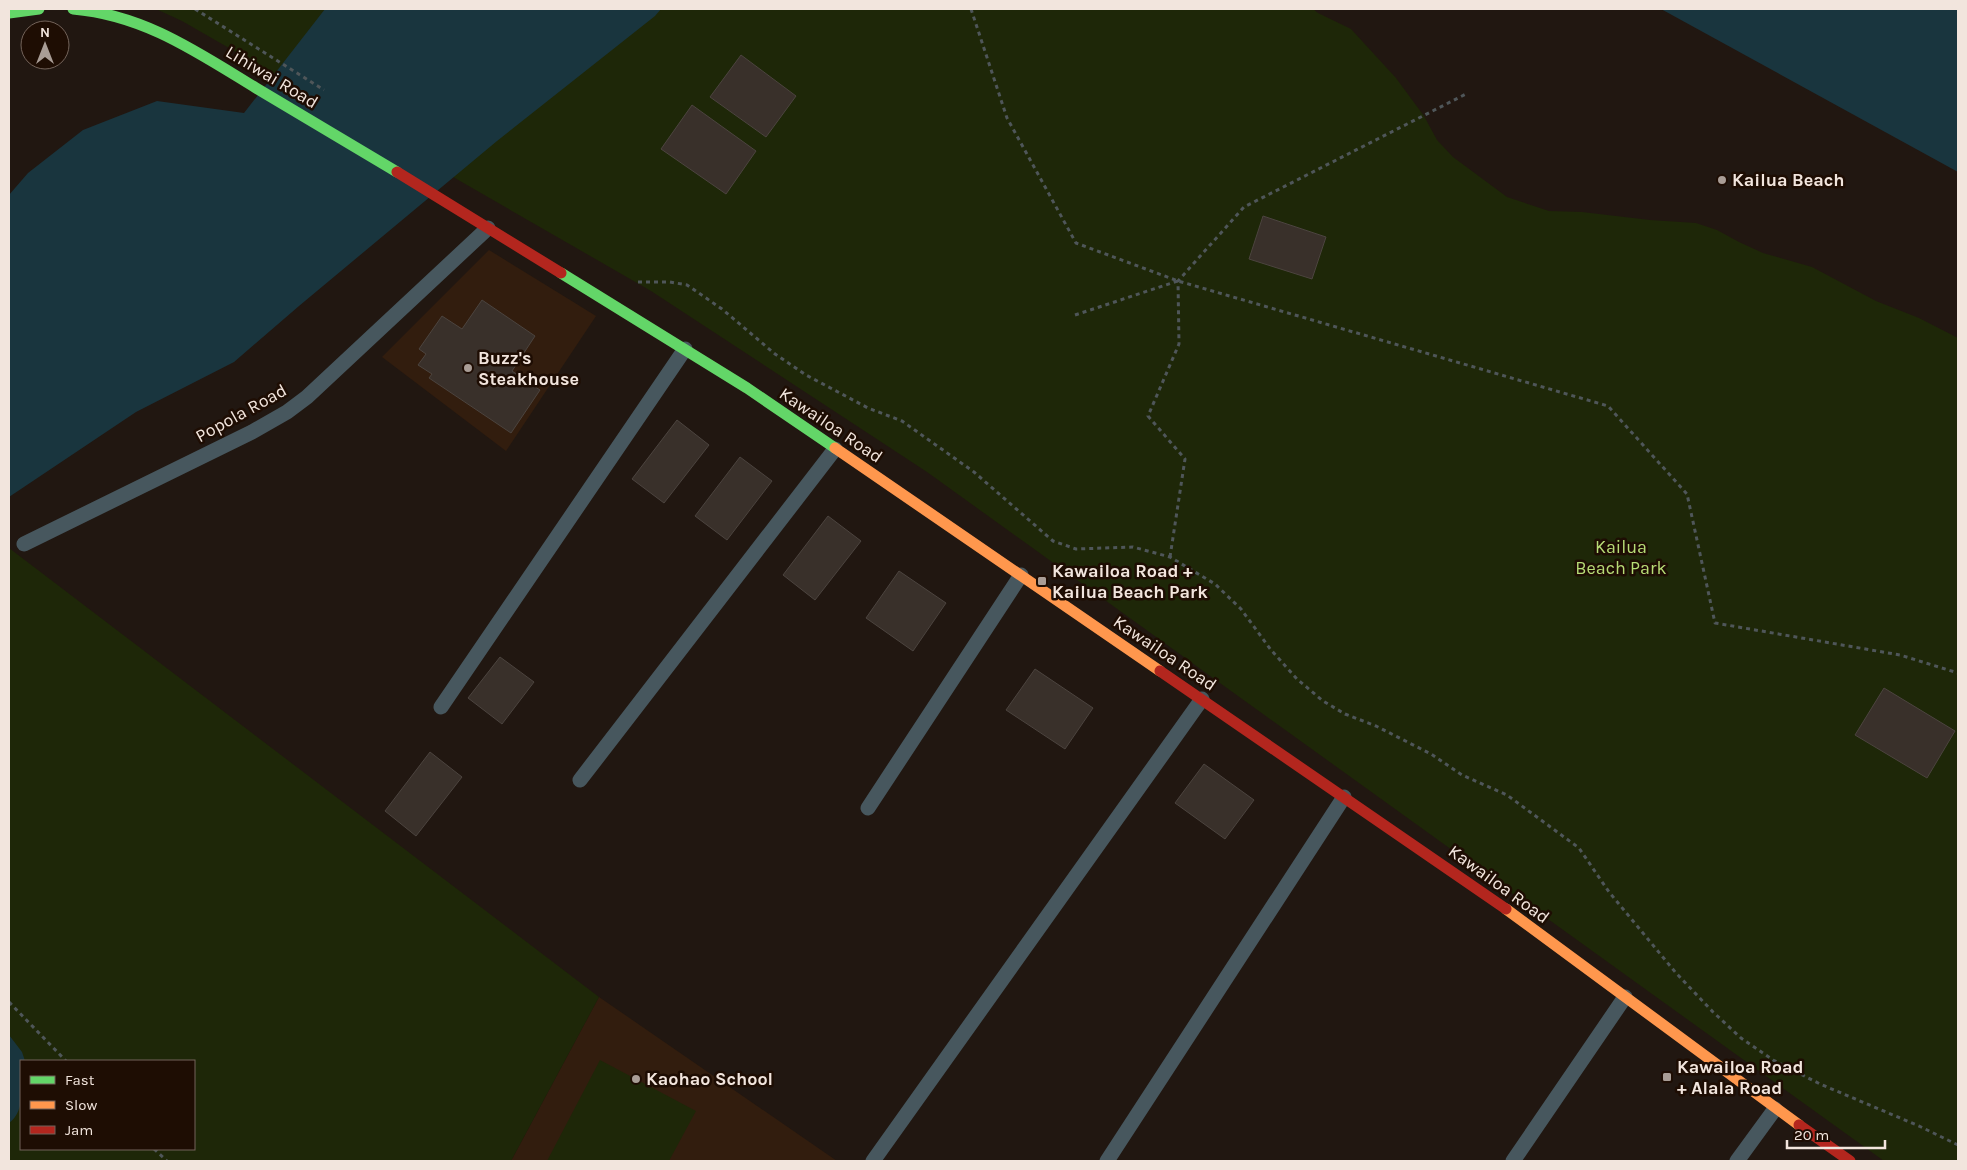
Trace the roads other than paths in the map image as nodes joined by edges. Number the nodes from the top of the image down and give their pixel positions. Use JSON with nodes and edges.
{"nodes":[{"id":1,"x":39,"y":9,"type":"edge"},
{"id":2,"x":72,"y":9,"type":"edge"},
{"id":3,"x":9,"y":13,"type":"edge"},
{"id":4,"x":443,"y":200,"type":"joint"},
{"id":5,"x":488,"y":228,"type":"junction"},
{"id":6,"x":685,"y":349,"type":"junction"},
{"id":7,"x":835,"y":449,"type":"junction"},
{"id":8,"x":24,"y":544,"type":"dead end"},
{"id":9,"x":1020,"y":575,"type":"junction"},
{"id":10,"x":1202,"y":700,"type":"junction"},
{"id":11,"x":441,"y":706,"type":"dead end"},
{"id":12,"x":580,"y":780,"type":"dead end"},
{"id":13,"x":1344,"y":797,"type":"junction"},
{"id":14,"x":868,"y":808,"type":"dead end"},
{"id":15,"x":1624,"y":997,"type":"junction"},
{"id":16,"x":1775,"y":1109,"type":"junction"},
{"id":17,"x":873,"y":1161,"type":"edge"},
{"id":18,"x":1107,"y":1161,"type":"edge"},
{"id":19,"x":1513,"y":1161,"type":"edge"},
{"id":20,"x":1738,"y":1161,"type":"edge"},
{"id":21,"x":1850,"y":1161,"type":"edge"}],
"edges":[{"from":1,"to":3,"type":"street"},
{"from":2,"to":4,"type":"street","name":"Lihiwai Road"},
{"from":4,"to":5,"type":"street","name":"Kawailoa Road"},
{"from":5,"to":6,"type":"street","name":"Kawailoa Road"},
{"from":5,"to":8,"type":"lane","name":"Popola Road"},
{"from":6,"to":7,"type":"street","name":"Kawailoa Road"},
{"from":6,"to":11,"type":"lane"},
{"from":7,"to":9,"type":"street","name":"Kawailoa Road"},
{"from":7,"to":12,"type":"lane"},
{"from":9,"to":10,"type":"street","name":"Kawailoa Road"},
{"from":9,"to":14,"type":"lane"},
{"from":10,"to":13,"type":"street","name":"Kawailoa Road"},
{"from":10,"to":17,"type":"lane"},
{"from":13,"to":15,"type":"street","name":"Kawailoa Road"},
{"from":13,"to":18,"type":"lane"},
{"from":15,"to":16,"type":"street","name":"Kawailoa Road"},
{"from":15,"to":19,"type":"lane"},
{"from":16,"to":20,"type":"lane"},
{"from":16,"to":21,"type":"street","name":"Kawailoa Road"}]}
